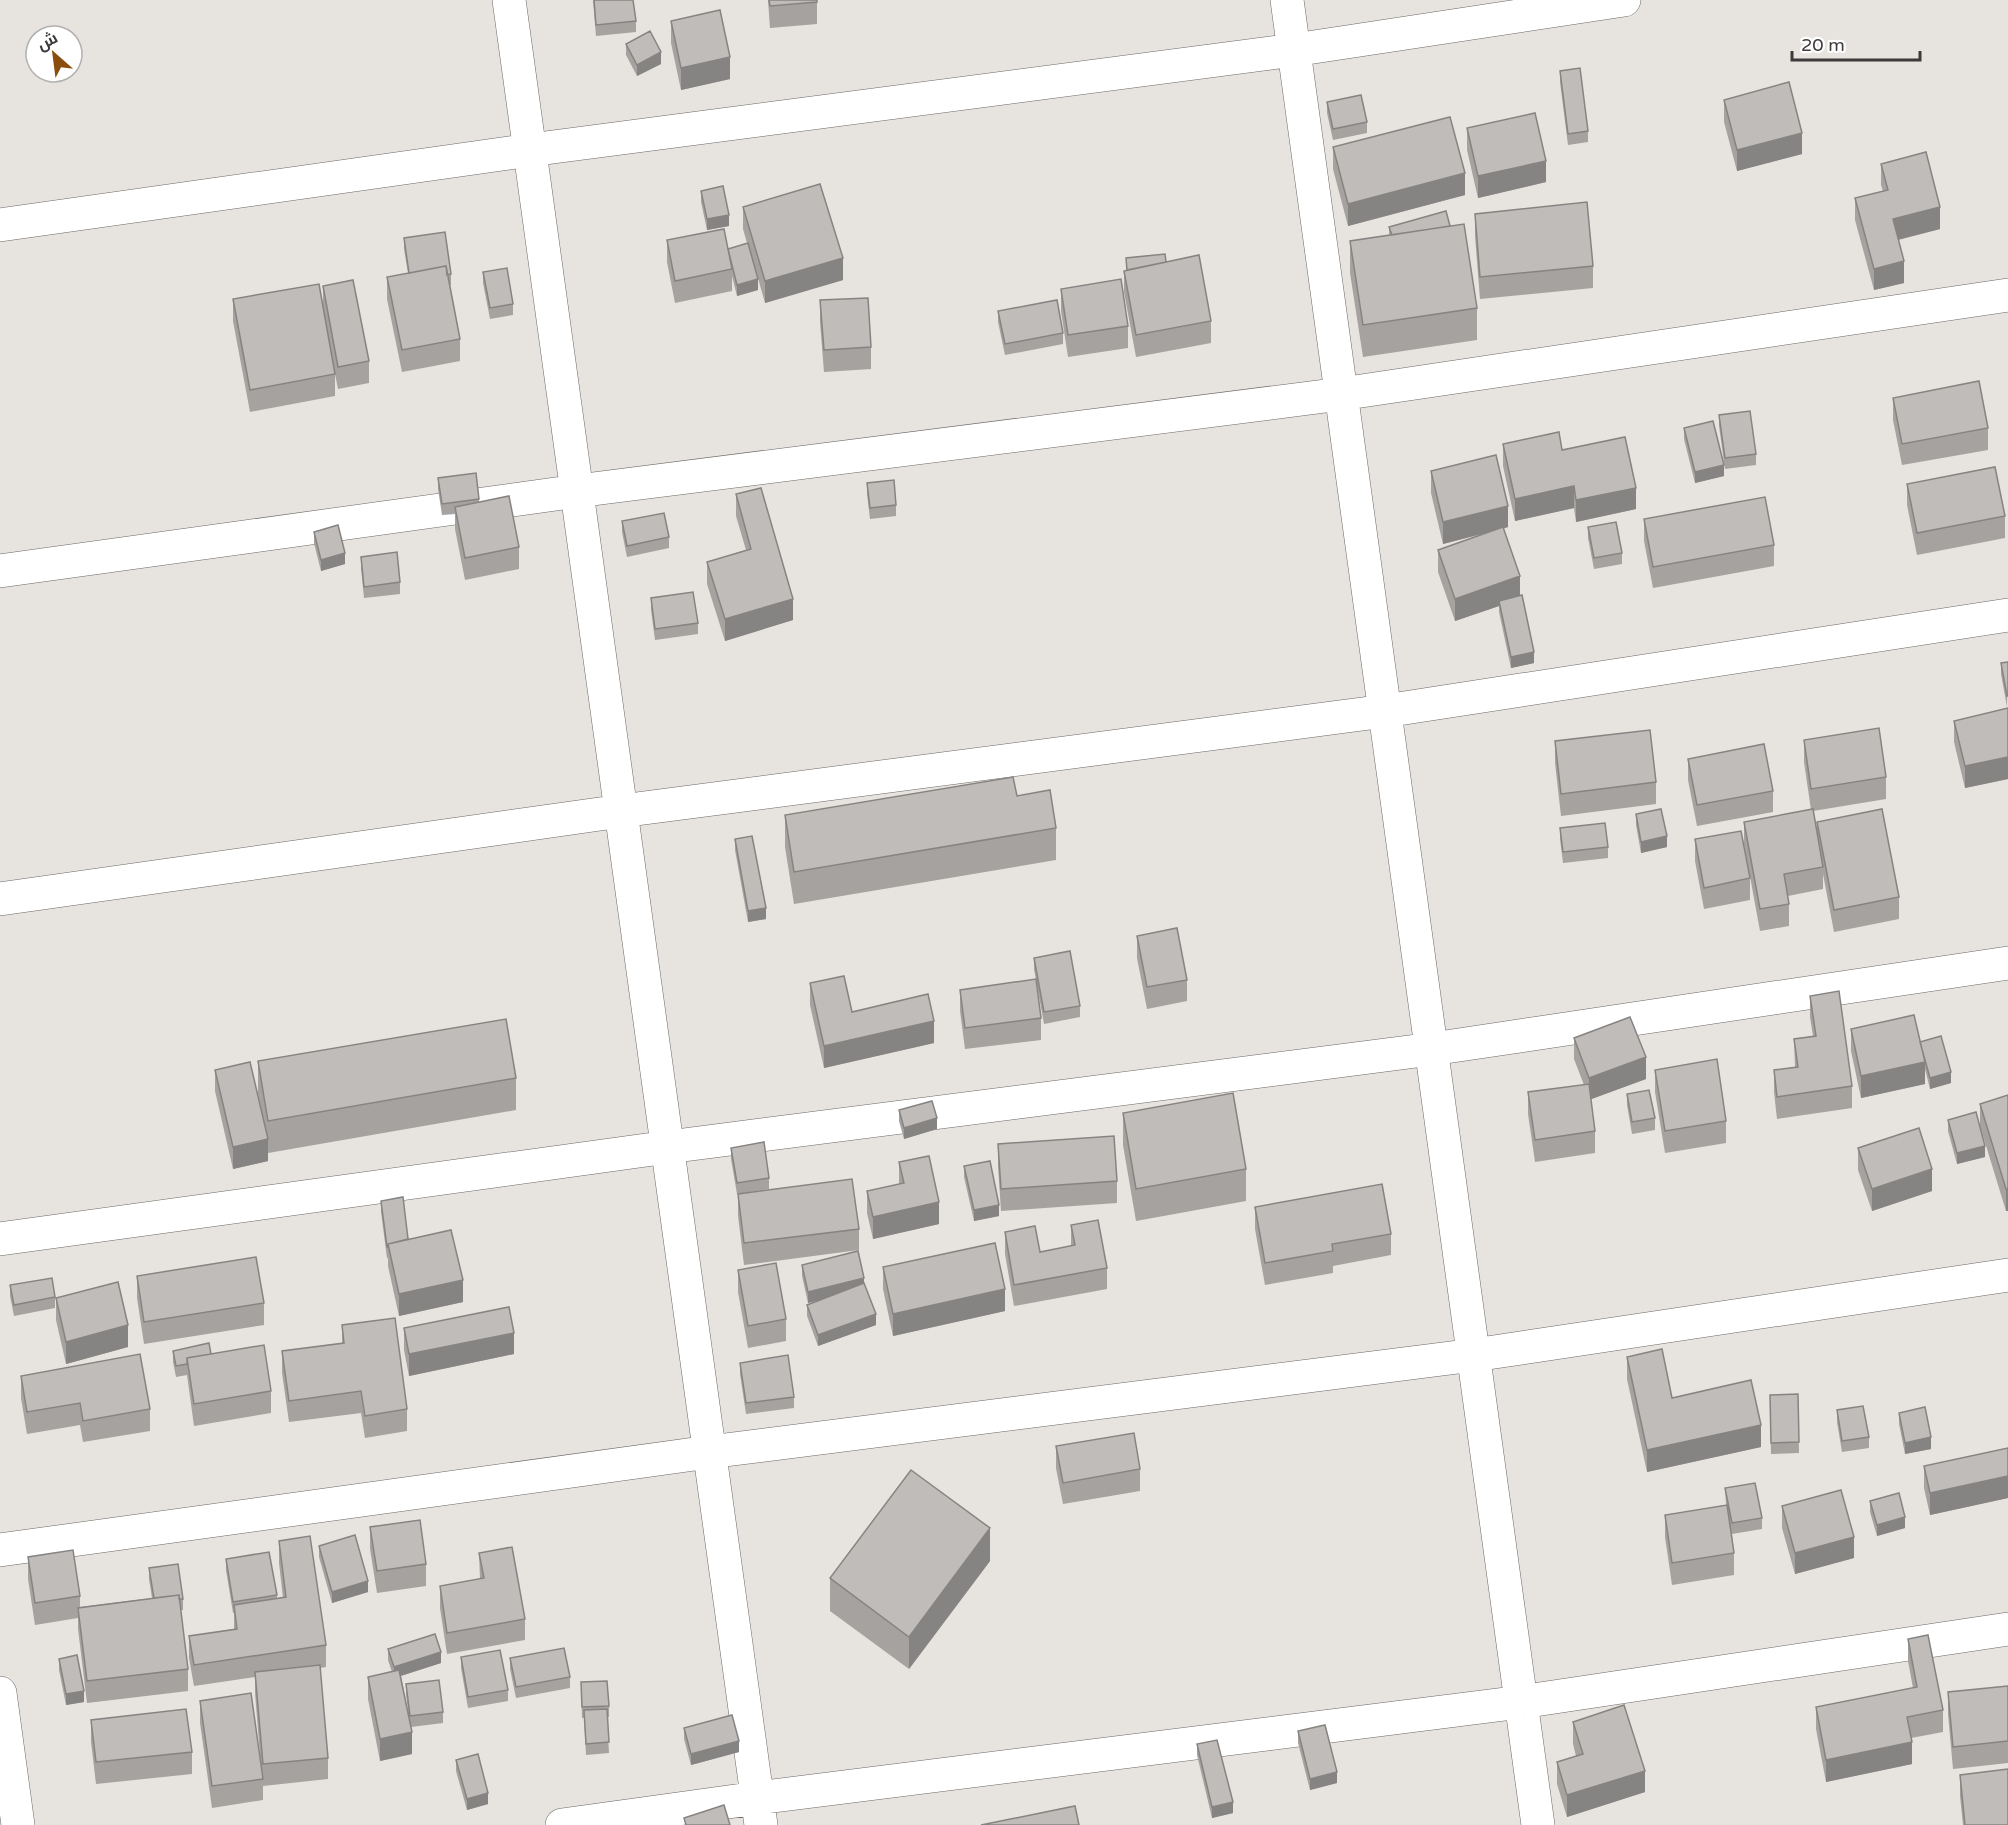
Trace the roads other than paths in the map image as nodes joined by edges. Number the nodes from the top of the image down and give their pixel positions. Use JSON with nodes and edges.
{"nodes":[{"id":1,"x":509,"y":0,"type":"edge"},
{"id":2,"x":1287,"y":0,"type":"edge"},
{"id":3,"x":1624,"y":0,"type":"edge"},
{"id":4,"x":1294,"y":50,"type":"junction"},
{"id":5,"x":530,"y":150,"type":"junction"},
{"id":6,"x":0,"y":225,"type":"edge"},
{"id":7,"x":2008,"y":295,"type":"edge"},
{"id":8,"x":1341,"y":394,"type":"junction"},
{"id":9,"x":577,"y":492,"type":"junction"},
{"id":10,"x":0,"y":571,"type":"edge"},
{"id":11,"x":2008,"y":615,"type":"edge"},
{"id":12,"x":1385,"y":711,"type":"junction"},
{"id":13,"x":621,"y":811,"type":"junction"},
{"id":14,"x":0,"y":899,"type":"edge"},
{"id":15,"x":2008,"y":963,"type":"edge"},
{"id":16,"x":1432,"y":1049,"type":"junction"},
{"id":17,"x":668,"y":1147,"type":"junction"},
{"id":18,"x":0,"y":1239,"type":"edge"},
{"id":19,"x":2008,"y":1275,"type":"edge"},
{"id":20,"x":1474,"y":1355,"type":"junction"},
{"id":21,"x":710,"y":1452,"type":"junction"},
{"id":22,"x":0,"y":1550,"type":"edge"},
{"id":23,"x":2008,"y":1629,"type":"edge"},
{"id":24,"x":0,"y":1693,"type":"edge"},
{"id":25,"x":1521,"y":1702,"type":"junction"},
{"id":26,"x":759,"y":1812,"type":"edge"},
{"id":27,"x":18,"y":1825,"type":"edge"},
{"id":28,"x":562,"y":1825,"type":"edge"},
{"id":29,"x":1538,"y":1825,"type":"edge"}],
"edges":[{"from":1,"to":5,"type":"street"},
{"from":2,"to":4,"type":"street"},
{"from":3,"to":4,"type":"street"},
{"from":4,"to":5,"type":"street"},
{"from":4,"to":8,"type":"street"},
{"from":5,"to":6,"type":"street"},
{"from":5,"to":9,"type":"street"},
{"from":7,"to":8,"type":"street"},
{"from":8,"to":9,"type":"street"},
{"from":8,"to":12,"type":"street"},
{"from":9,"to":10,"type":"street"},
{"from":9,"to":13,"type":"street"},
{"from":11,"to":12,"type":"street"},
{"from":12,"to":13,"type":"street"},
{"from":12,"to":16,"type":"street"},
{"from":13,"to":14,"type":"street"},
{"from":13,"to":17,"type":"street"},
{"from":15,"to":16,"type":"street"},
{"from":16,"to":17,"type":"street"},
{"from":16,"to":20,"type":"street"},
{"from":17,"to":18,"type":"street"},
{"from":17,"to":21,"type":"street"},
{"from":19,"to":20,"type":"street"},
{"from":20,"to":21,"type":"street"},
{"from":20,"to":25,"type":"street"},
{"from":21,"to":22,"type":"street"},
{"from":21,"to":26,"type":"street"},
{"from":23,"to":25,"type":"street"},
{"from":24,"to":27,"type":"street"},
{"from":25,"to":26,"type":"street"},
{"from":25,"to":29,"type":"street"},
{"from":26,"to":28,"type":"street"}]}
